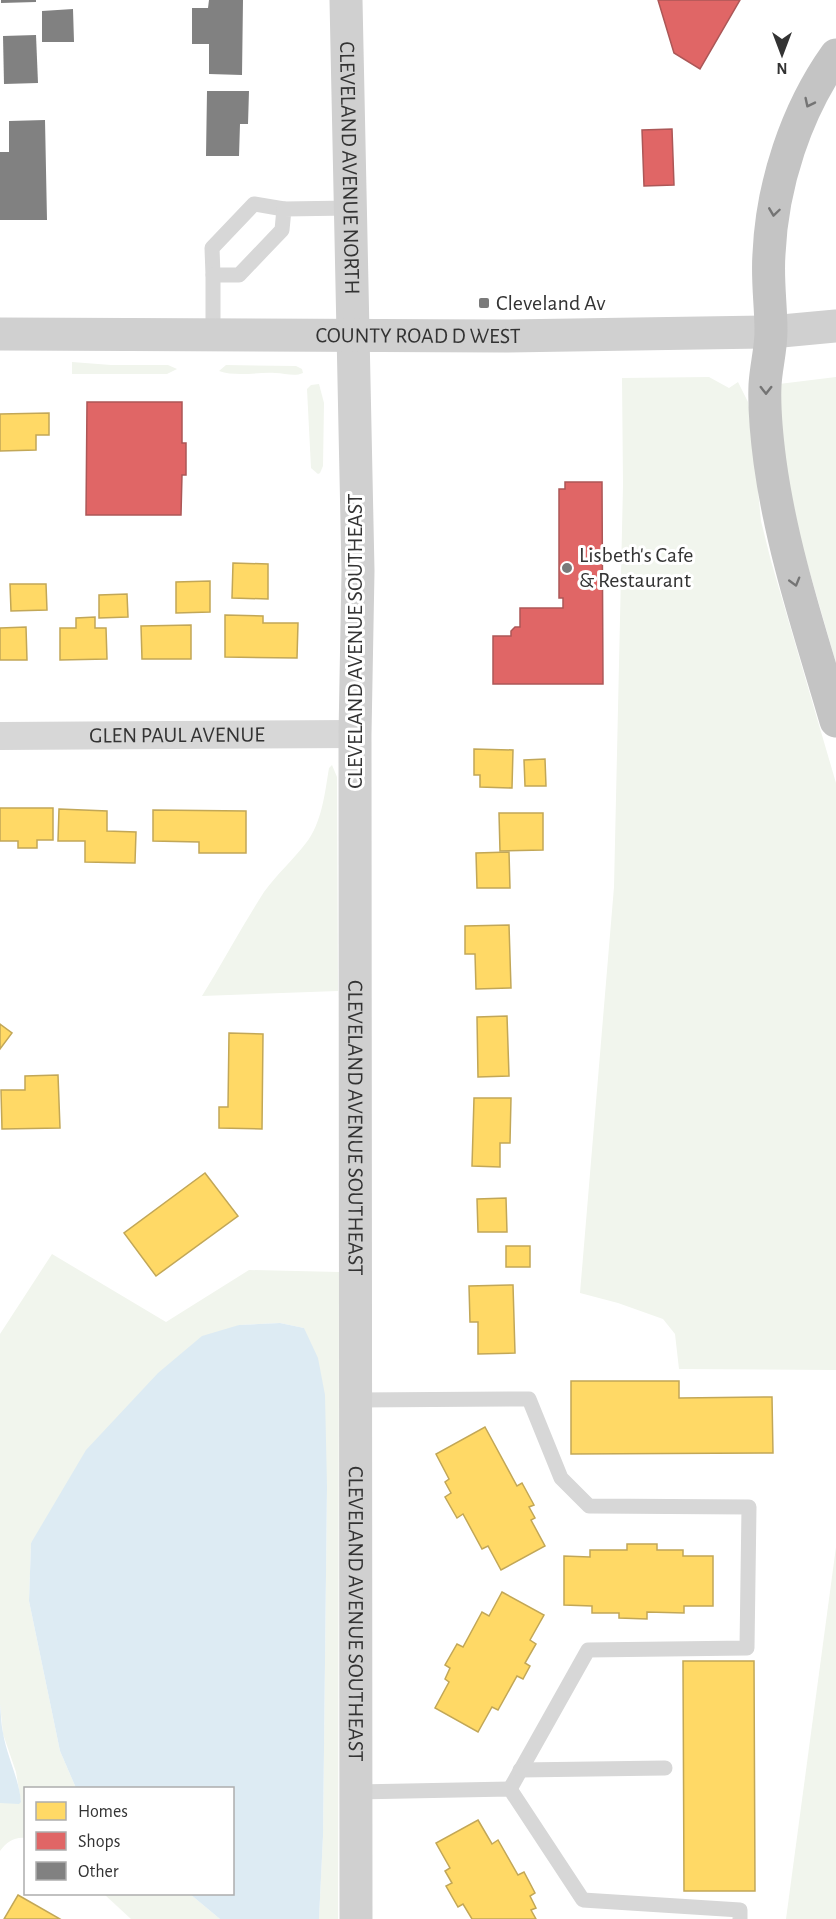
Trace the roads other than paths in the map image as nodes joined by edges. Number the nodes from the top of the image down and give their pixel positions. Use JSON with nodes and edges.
{"nodes":[{"id":1,"x":346,"y":0,"type":"edge"},
{"id":2,"x":836,"y":54,"type":"edge"},
{"id":3,"x":350,"y":208,"type":"junction"},
{"id":4,"x":284,"y":209,"type":"junction"},
{"id":5,"x":213,"y":275,"type":"junction"},
{"id":6,"x":836,"y":326,"type":"edge"},
{"id":7,"x":771,"y":332,"type":"junction"},
{"id":8,"x":0,"y":334,"type":"edge"},
{"id":9,"x":213,"y":336,"type":"junction"},
{"id":10,"x":352,"y":336,"type":"junction"},
{"id":11,"x":836,"y":721,"type":"edge"},
{"id":12,"x":355,"y":734,"type":"junction"},
{"id":13,"x":0,"y":736,"type":"edge"},
{"id":14,"x":356,"y":1400,"type":"junction"},
{"id":15,"x":665,"y":1768,"type":"dead end"},
{"id":16,"x":520,"y":1770,"type":"junction"},
{"id":17,"x":510,"y":1788,"type":"junction"},
{"id":18,"x":356,"y":1792,"type":"junction"},
{"id":19,"x":356,"y":1919,"type":"edge"},
{"id":20,"x":740,"y":1919,"type":"edge"}],
"edges":[{"from":1,"to":3,"type":"street","name":"CLEVELAND AVENUE NORTH"},
{"from":2,"to":7,"type":"highway","one_way":true},
{"from":3,"to":4,"type":"lane"},
{"from":3,"to":10,"type":"street","name":"CLEVELAND AVENUE NORTH"},
{"from":4,"to":5,"type":"lane"},
{"from":4,"to":5,"type":"lane"},
{"from":5,"to":9,"type":"lane"},
{"from":6,"to":7,"type":"street","name":"COUNTY ROAD D WEST"},
{"from":7,"to":10,"type":"street","name":"COUNTY ROAD D WEST"},
{"from":7,"to":11,"type":"highway","one_way":true},
{"from":8,"to":9,"type":"street","name":"COUNTY ROAD D WEST"},
{"from":9,"to":10,"type":"street","name":"COUNTY ROAD D WEST"},
{"from":10,"to":12,"type":"street","name":"CLEVELAND AVENUE SOUTHEAST"},
{"from":12,"to":13,"type":"street","name":"GLEN PAUL AVENUE"},
{"from":12,"to":14,"type":"street","name":"CLEVELAND AVENUE SOUTHEAST"},
{"from":14,"to":16,"type":"lane"},
{"from":14,"to":18,"type":"street","name":"CLEVELAND AVENUE SOUTHEAST"},
{"from":15,"to":16,"type":"lane"},
{"from":16,"to":17,"type":"lane"},
{"from":17,"to":18,"type":"lane"},
{"from":17,"to":20,"type":"lane"},
{"from":18,"to":19,"type":"street","name":"CLEVELAND AVENUE SOUTHEAST"}]}
